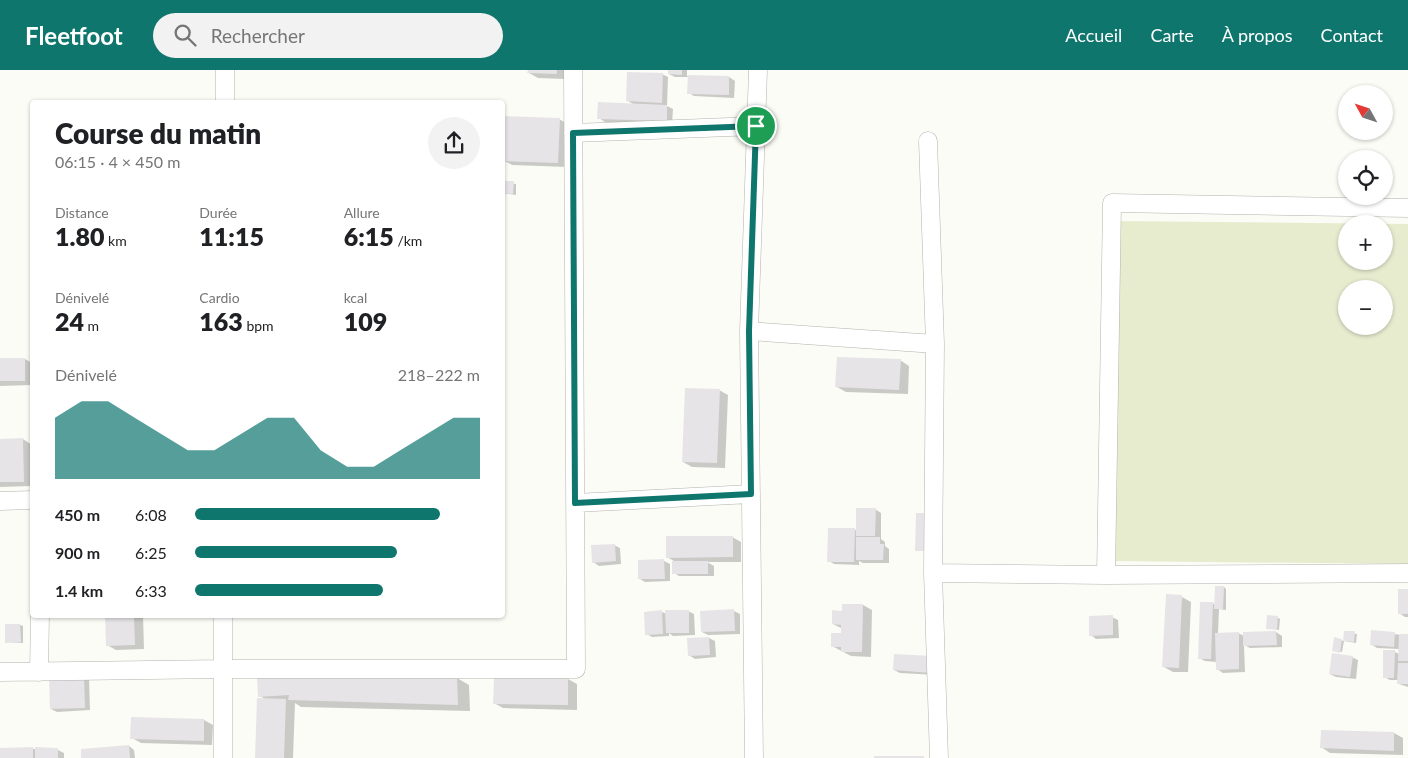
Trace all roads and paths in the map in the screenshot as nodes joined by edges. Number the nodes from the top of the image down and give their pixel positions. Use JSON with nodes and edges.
{"nodes":[{"id":1,"x":225,"y":70,"type":"edge"},
{"id":2,"x":573,"y":70,"type":"edge"},
{"id":3,"x":758,"y":70,"type":"edge"},
{"id":4,"x":225,"y":100,"type":"edge"},
{"id":5,"x":756,"y":126,"type":"junction"},
{"id":6,"x":573,"y":133,"type":"junction"},
{"id":7,"x":928,"y":141,"type":"dead end"},
{"id":8,"x":1408,"y":208,"type":"edge"},
{"id":9,"x":749,"y":331,"type":"junction"},
{"id":10,"x":935,"y":344,"type":"junction"},
{"id":11,"x":751,"y":494,"type":"junction"},
{"id":12,"x":30,"y":500,"type":"edge"},
{"id":13,"x":0,"y":501,"type":"edge"},
{"id":14,"x":575,"y":503,"type":"junction"},
{"id":15,"x":934,"y":572,"type":"junction"},
{"id":16,"x":1408,"y":573,"type":"edge"},
{"id":17,"x":1106,"y":575,"type":"junction"},
{"id":18,"x":40,"y":618,"type":"edge"},
{"id":19,"x":223,"y":618,"type":"edge"},
{"id":20,"x":223,"y":669,"type":"junction"},
{"id":21,"x":0,"y":672,"type":"edge"},
{"id":22,"x":39,"y":672,"type":"junction"},
{"id":23,"x":224,"y":758,"type":"edge"},
{"id":24,"x":754,"y":758,"type":"edge"},
{"id":25,"x":939,"y":758,"type":"edge"}],
"edges":[{"from":1,"to":4,"type":"street"},
{"from":2,"to":6,"type":"street"},
{"from":3,"to":5,"type":"street"},
{"from":5,"to":6,"type":"street"},
{"from":5,"to":9,"type":"street"},
{"from":6,"to":14,"type":"street"},
{"from":7,"to":10,"type":"street"},
{"from":8,"to":17,"type":"street"},
{"from":9,"to":10,"type":"street"},
{"from":9,"to":11,"type":"street"},
{"from":10,"to":15,"type":"street"},
{"from":11,"to":14,"type":"street"},
{"from":11,"to":24,"type":"street"},
{"from":12,"to":13,"type":"street"},
{"from":14,"to":20,"type":"street"},
{"from":15,"to":17,"type":"street"},
{"from":15,"to":25,"type":"street"},
{"from":16,"to":17,"type":"street"},
{"from":18,"to":22,"type":"street"},
{"from":19,"to":20,"type":"street"},
{"from":20,"to":22,"type":"street"},
{"from":20,"to":23,"type":"street"},
{"from":21,"to":22,"type":"street"}]}
